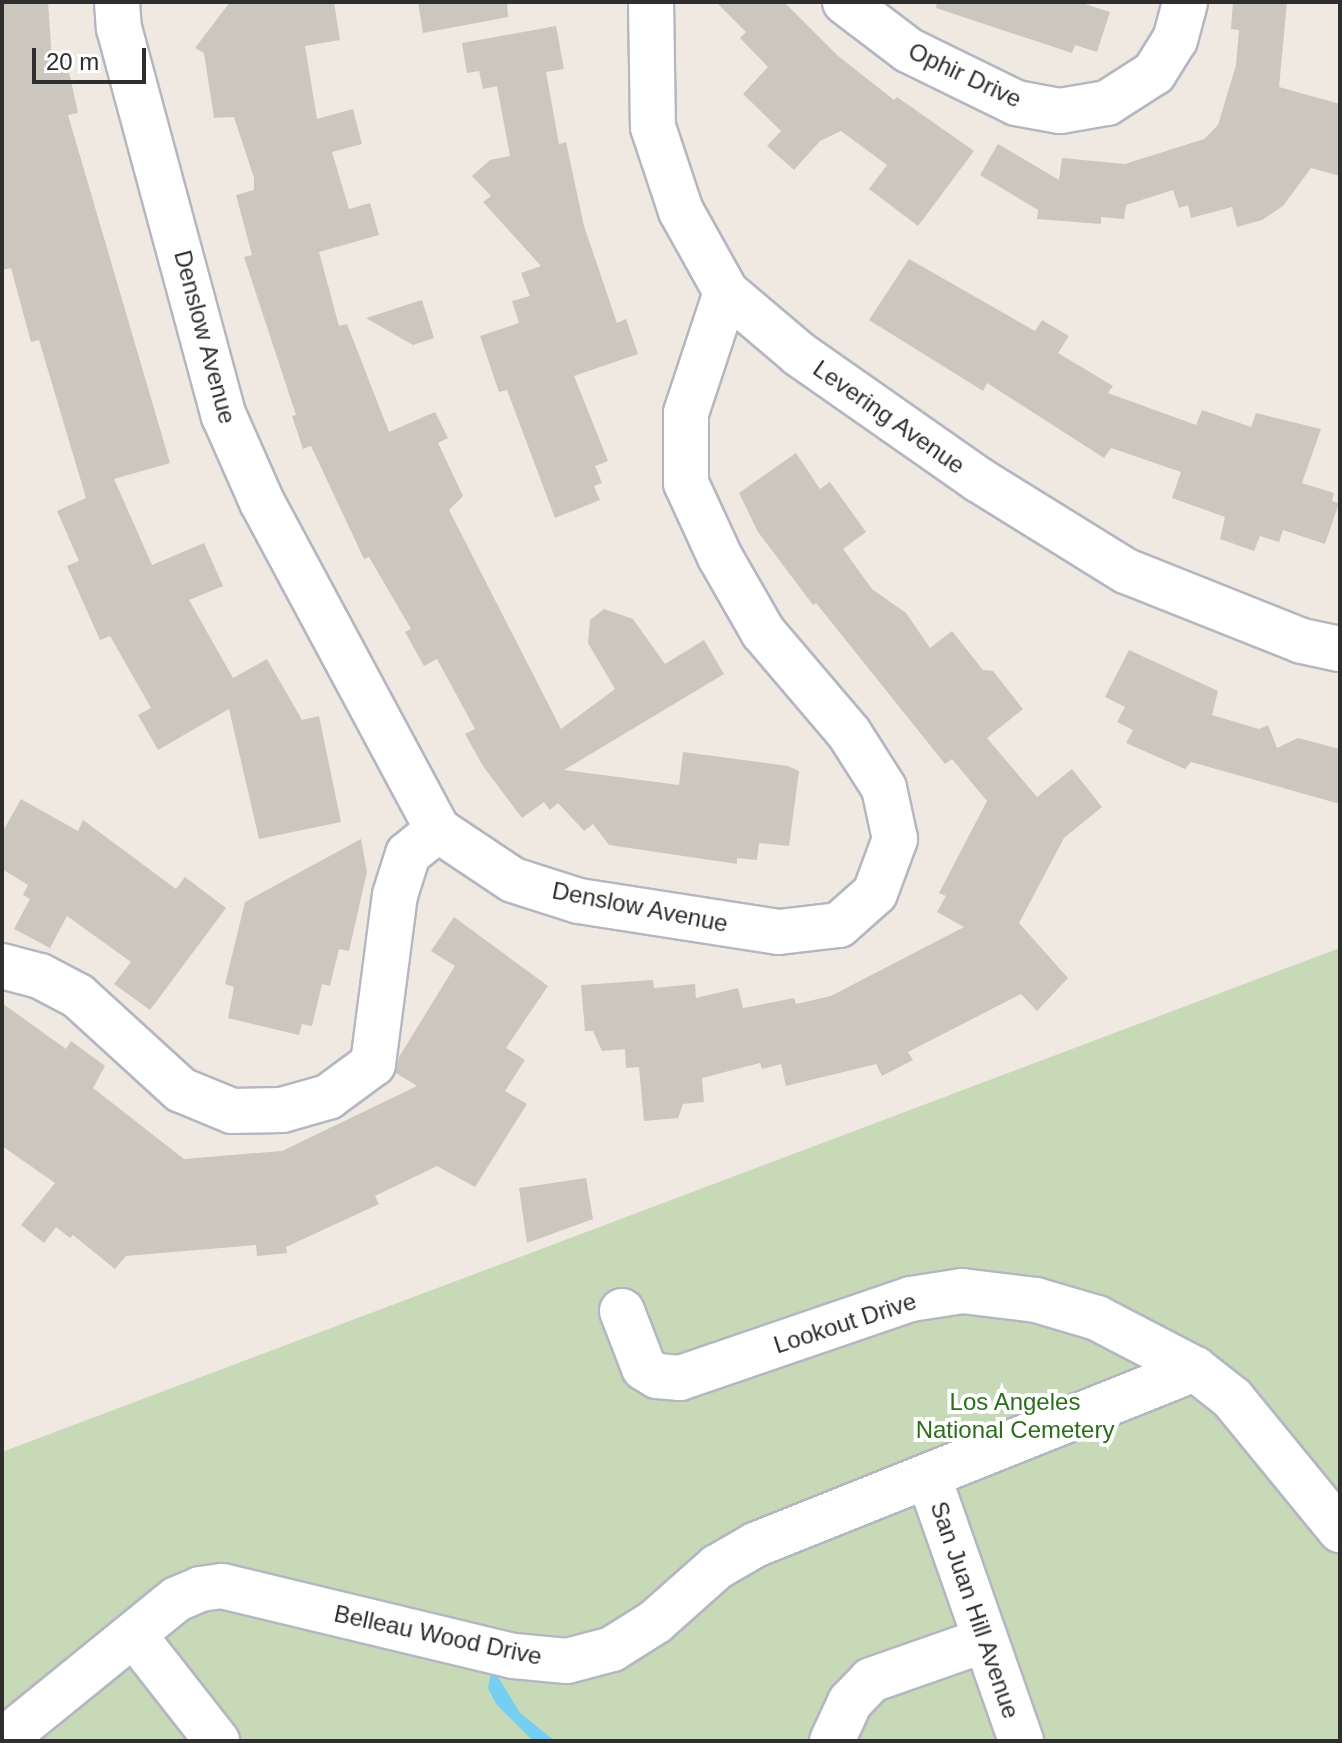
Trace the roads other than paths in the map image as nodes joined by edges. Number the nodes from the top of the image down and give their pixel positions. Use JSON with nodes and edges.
{"nodes":[{"id":1,"x":117,"y":2,"type":"edge"},
{"id":2,"x":651,"y":2,"type":"edge"},
{"id":3,"x":845,"y":2,"type":"edge"},
{"id":4,"x":1185,"y":2,"type":"edge"},
{"id":5,"x":726,"y":292,"type":"junction"},
{"id":6,"x":1340,"y":649,"type":"edge"},
{"id":7,"x":438,"y":830,"type":"junction"},
{"id":8,"x":2,"y":966,"type":"edge"},
{"id":9,"x":622,"y":1311,"type":"dead end"},
{"id":10,"x":1195,"y":1369,"type":"junction"},
{"id":11,"x":929,"y":1478,"type":"junction"},
{"id":12,"x":1340,"y":1530,"type":"edge"},
{"id":13,"x":134,"y":1635,"type":"junction"},
{"id":14,"x":985,"y":1640,"type":"junction"},
{"id":15,"x":2,"y":1741,"type":"edge"},
{"id":16,"x":217,"y":1741,"type":"edge"},
{"id":17,"x":832,"y":1741,"type":"edge"},
{"id":18,"x":1021,"y":1741,"type":"edge"}],
"edges":[{"from":1,"to":7,"type":"street","name":"Denslow Avenue"},
{"from":2,"to":5,"type":"street","name":"Levering Avenue"},
{"from":3,"to":4,"type":"street","name":"Ophir Drive"},
{"from":5,"to":6,"type":"street","name":"Levering Avenue"},
{"from":5,"to":7,"type":"street","name":"Denslow Avenue"},
{"from":7,"to":8,"type":"street"},
{"from":9,"to":10,"type":"street","name":"Lookout Drive"},
{"from":10,"to":11,"type":"street","name":"Belleau Wood Drive"},
{"from":10,"to":12,"type":"street","name":"Lookout Drive"},
{"from":11,"to":13,"type":"street","name":"Belleau Wood Drive"},
{"from":11,"to":14,"type":"street","name":"San Juan Hill Avenue"},
{"from":13,"to":15,"type":"street","name":"Belleau Wood Drive"},
{"from":13,"to":16,"type":"street"},
{"from":14,"to":17,"type":"street"},
{"from":14,"to":18,"type":"street","name":"San Juan Hill Avenue"}]}
